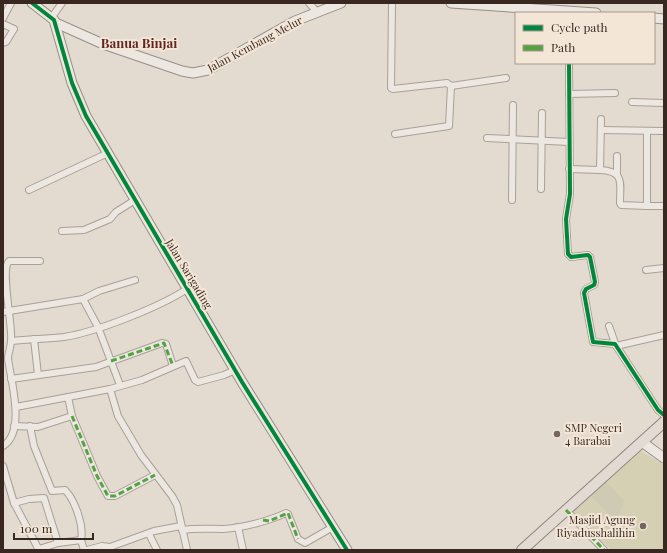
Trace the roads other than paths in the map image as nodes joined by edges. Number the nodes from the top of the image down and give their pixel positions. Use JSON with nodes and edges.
{"nodes":[{"id":1,"x":12,"y":3,"type":"edge"},
{"id":2,"x":32,"y":3,"type":"edge"},
{"id":3,"x":62,"y":3,"type":"edge"},
{"id":4,"x":308,"y":3,"type":"edge"},
{"id":5,"x":341,"y":3,"type":"edge"},
{"id":6,"x":392,"y":3,"type":"edge"},
{"id":7,"x":451,"y":3,"type":"edge"},
{"id":8,"x":559,"y":7,"type":"edge"},
{"id":9,"x":316,"y":12,"type":"junction"},
{"id":10,"x":569,"y":12,"type":"edge"},
{"id":11,"x":3,"y":18,"type":"edge"},
{"id":12,"x":54,"y":20,"type":"junction"},
{"id":13,"x":3,"y":24,"type":"edge"},
{"id":14,"x":3,"y":43,"type":"edge"},
{"id":15,"x":569,"y":64,"type":"edge"},
{"id":16,"x":506,"y":78,"type":"dead end"},
{"id":17,"x":451,"y":86,"type":"junction"},
{"id":18,"x":615,"y":93,"type":"dead end"},
{"id":19,"x":569,"y":94,"type":"junction"},
{"id":20,"x":632,"y":102,"type":"dead end"},
{"id":21,"x":664,"y":103,"type":"edge"},
{"id":22,"x":513,"y":105,"type":"dead end"},
{"id":23,"x":542,"y":113,"type":"dead end"},
{"id":24,"x":601,"y":119,"type":"dead end"},
{"id":25,"x":601,"y":130,"type":"junction"},
{"id":26,"x":647,"y":131,"type":"junction"},
{"id":27,"x":664,"y":131,"type":"edge"},
{"id":28,"x":395,"y":134,"type":"dead end"},
{"id":29,"x":487,"y":138,"type":"dead end"},
{"id":30,"x":513,"y":140,"type":"junction"},
{"id":31,"x":540,"y":141,"type":"junction"},
{"id":32,"x":569,"y":142,"type":"junction"},
{"id":33,"x":108,"y":153,"type":"junction"},
{"id":34,"x":617,"y":156,"type":"dead end"},
{"id":35,"x":570,"y":169,"type":"junction"},
{"id":36,"x":600,"y":170,"type":"junction"},
{"id":37,"x":617,"y":174,"type":"junction"},
{"id":38,"x":29,"y":190,"type":"dead end"},
{"id":39,"x":541,"y":190,"type":"dead end"},
{"id":40,"x":135,"y":200,"type":"junction"},
{"id":41,"x":512,"y":200,"type":"dead end"},
{"id":42,"x":647,"y":206,"type":"junction"},
{"id":43,"x":664,"y":206,"type":"edge"},
{"id":44,"x":62,"y":231,"type":"dead end"},
{"id":45,"x":40,"y":261,"type":"dead end"},
{"id":46,"x":664,"y":268,"type":"edge"},
{"id":47,"x":646,"y":270,"type":"dead end"},
{"id":48,"x":135,"y":280,"type":"dead end"},
{"id":49,"x":187,"y":288,"type":"junction"},
{"id":50,"x":83,"y":299,"type":"junction"},
{"id":51,"x":6,"y":312,"type":"edge"},
{"id":52,"x":609,"y":326,"type":"dead end"},
{"id":53,"x":98,"y":327,"type":"junction"},
{"id":54,"x":664,"y":335,"type":"edge"},
{"id":55,"x":34,"y":339,"type":"junction"},
{"id":56,"x":12,"y":340,"type":"junction"},
{"id":57,"x":616,"y":346,"type":"junction"},
{"id":58,"x":6,"y":358,"type":"edge"},
{"id":59,"x":111,"y":361,"type":"junction"},
{"id":60,"x":173,"y":366,"type":"junction"},
{"id":61,"x":235,"y":370,"type":"junction"},
{"id":62,"x":38,"y":375,"type":"junction"},
{"id":63,"x":11,"y":379,"type":"junction"},
{"id":64,"x":120,"y":385,"type":"junction"},
{"id":65,"x":110,"y":388,"type":"junction"},
{"id":66,"x":68,"y":397,"type":"junction"},
{"id":67,"x":16,"y":408,"type":"junction"},
{"id":68,"x":664,"y":415,"type":"edge"},
{"id":69,"x":72,"y":416,"type":"junction"},
{"id":70,"x":664,"y":422,"type":"edge"},
{"id":71,"x":14,"y":426,"type":"junction"},
{"id":72,"x":30,"y":426,"type":"junction"},
{"id":73,"x":642,"y":442,"type":"junction"},
{"id":74,"x":3,"y":446,"type":"edge"},
{"id":75,"x":664,"y":458,"type":"edge"},
{"id":76,"x":3,"y":466,"type":"edge"},
{"id":77,"x":155,"y":475,"type":"junction"},
{"id":78,"x":14,"y":503,"type":"junction"},
{"id":79,"x":566,"y":510,"type":"junction"},
{"id":80,"x":238,"y":527,"type":"junction"},
{"id":81,"x":333,"y":527,"type":"junction"},
{"id":82,"x":181,"y":528,"type":"junction"},
{"id":83,"x":149,"y":534,"type":"junction"},
{"id":84,"x":82,"y":540,"type":"junction"},
{"id":85,"x":58,"y":543,"type":"junction"},
{"id":86,"x":39,"y":549,"type":"edge"},
{"id":87,"x":84,"y":550,"type":"edge"},
{"id":88,"x":88,"y":550,"type":"edge"},
{"id":89,"x":157,"y":550,"type":"edge"},
{"id":90,"x":186,"y":550,"type":"edge"},
{"id":91,"x":243,"y":550,"type":"edge"},
{"id":92,"x":347,"y":550,"type":"edge"},
{"id":93,"x":522,"y":550,"type":"edge"},
{"id":94,"x":604,"y":550,"type":"edge"}],
"edges":[{"from":1,"to":11,"type":"street"},
{"from":2,"to":12,"type":"street"},
{"from":3,"to":12,"type":"street"},
{"from":4,"to":9,"type":"street"},
{"from":5,"to":9,"type":"street","name":"Jalan Kembang Melur"},
{"from":6,"to":17,"type":"street"},
{"from":7,"to":8,"type":"street"},
{"from":8,"to":10,"type":"street"},
{"from":9,"to":12,"type":"street","name":"Jalan Kembang Melur"},
{"from":12,"to":33,"type":"street","name":"Jalan Sarigading"},
{"from":13,"to":14,"type":"street"},
{"from":15,"to":19,"type":"street"},
{"from":16,"to":17,"type":"street"},
{"from":17,"to":28,"type":"street"},
{"from":18,"to":19,"type":"street"},
{"from":19,"to":32,"type":"street"},
{"from":20,"to":21,"type":"street"},
{"from":22,"to":30,"type":"street"},
{"from":23,"to":31,"type":"street"},
{"from":24,"to":25,"type":"street"},
{"from":25,"to":26,"type":"street"},
{"from":25,"to":36,"type":"street"},
{"from":26,"to":27,"type":"street"},
{"from":26,"to":42,"type":"street"},
{"from":29,"to":30,"type":"street"},
{"from":30,"to":31,"type":"street"},
{"from":30,"to":41,"type":"street"},
{"from":31,"to":32,"type":"street"},
{"from":31,"to":39,"type":"street"},
{"from":32,"to":35,"type":"street"},
{"from":33,"to":38,"type":"street"},
{"from":33,"to":40,"type":"street","name":"Jalan Sarigading"},
{"from":34,"to":37,"type":"street"},
{"from":35,"to":36,"type":"street"},
{"from":35,"to":57,"type":"street"},
{"from":36,"to":37,"type":"street"},
{"from":37,"to":42,"type":"street"},
{"from":40,"to":44,"type":"street"},
{"from":40,"to":49,"type":"street","name":"Jalan Sarigading"},
{"from":42,"to":43,"type":"street"},
{"from":45,"to":51,"type":"street"},
{"from":46,"to":47,"type":"street"},
{"from":48,"to":50,"type":"street"},
{"from":49,"to":53,"type":"street"},
{"from":49,"to":61,"type":"street","name":"Jalan Sarigading"},
{"from":50,"to":51,"type":"street"},
{"from":50,"to":53,"type":"street"},
{"from":51,"to":56,"type":"street"},
{"from":52,"to":57,"type":"street"},
{"from":53,"to":55,"type":"street"},
{"from":53,"to":59,"type":"street"},
{"from":54,"to":57,"type":"street"},
{"from":55,"to":56,"type":"street"},
{"from":55,"to":62,"type":"street"},
{"from":56,"to":58,"type":"street"},
{"from":57,"to":68,"type":"street"},
{"from":58,"to":63,"type":"street"},
{"from":59,"to":60,"type":"street"},
{"from":59,"to":62,"type":"street"},
{"from":59,"to":64,"type":"street"},
{"from":60,"to":61,"type":"street"},
{"from":60,"to":64,"type":"street"},
{"from":61,"to":81,"type":"street","name":"Jalan Sarigading"},
{"from":62,"to":63,"type":"street"},
{"from":63,"to":67,"type":"street"},
{"from":64,"to":65,"type":"street"},
{"from":65,"to":66,"type":"street"},
{"from":65,"to":77,"type":"street"},
{"from":66,"to":67,"type":"street"},
{"from":66,"to":69,"type":"street"},
{"from":67,"to":71,"type":"street"},
{"from":69,"to":72,"type":"street"},
{"from":69,"to":77,"type":"street"},
{"from":70,"to":73,"type":"main road"},
{"from":71,"to":72,"type":"street"},
{"from":71,"to":74,"type":"street"},
{"from":72,"to":84,"type":"street"},
{"from":73,"to":75,"type":"street"},
{"from":73,"to":79,"type":"main road"},
{"from":76,"to":78,"type":"street"},
{"from":77,"to":82,"type":"street"},
{"from":78,"to":85,"type":"street"},
{"from":78,"to":86,"type":"street"},
{"from":79,"to":93,"type":"main road"},
{"from":79,"to":94,"type":"street"},
{"from":80,"to":81,"type":"street"},
{"from":80,"to":82,"type":"street"},
{"from":80,"to":91,"type":"street"},
{"from":81,"to":92,"type":"street","name":"Jalan Sarigading"},
{"from":82,"to":83,"type":"street"},
{"from":82,"to":90,"type":"street"},
{"from":83,"to":88,"type":"street"},
{"from":83,"to":89,"type":"street"},
{"from":84,"to":85,"type":"street"},
{"from":84,"to":87,"type":"street"},
{"from":85,"to":86,"type":"street"}]}
